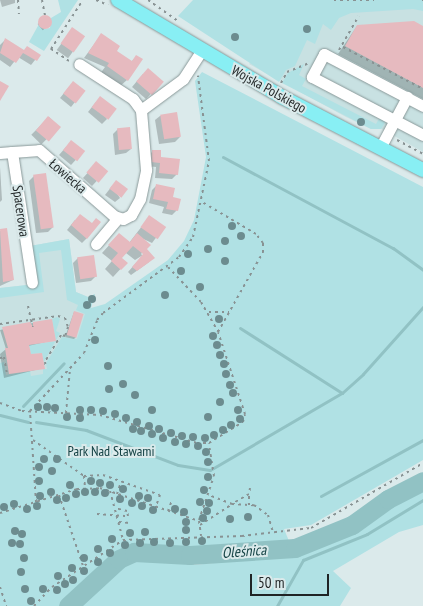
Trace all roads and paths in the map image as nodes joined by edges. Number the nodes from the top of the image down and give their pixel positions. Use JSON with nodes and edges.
{"nodes":[{"id":1,"x":18,"y":0,"type":"edge"},
{"id":2,"x":42,"y":0,"type":"edge"},
{"id":3,"x":83,"y":0,"type":"edge"},
{"id":4,"x":118,"y":0,"type":"edge"},
{"id":5,"x":334,"y":0,"type":"edge"},
{"id":6,"x":374,"y":0,"type":"edge"},
{"id":7,"x":19,"y":14,"type":"dead end"},
{"id":8,"x":44,"y":16,"type":"dead end"},
{"id":9,"x":343,"y":47,"type":"dead end"},
{"id":10,"x":202,"y":50,"type":"junction"},
{"id":11,"x":79,"y":64,"type":"joint"},
{"id":12,"x":198,"y":68,"type":"dead end"},
{"id":13,"x":423,"y":89,"type":"edge"},
{"id":14,"x":407,"y":97,"type":"junction"},
{"id":15,"x":423,"y":106,"type":"edge"},
{"id":16,"x":141,"y":110,"type":"junction"},
{"id":17,"x":395,"y":120,"type":"junction"},
{"id":18,"x":423,"y":135,"type":"edge"},
{"id":19,"x":393,"y":139,"type":"dead end"},
{"id":20,"x":380,"y":148,"type":"junction"},
{"id":21,"x":12,"y":152,"type":"junction"},
{"id":22,"x":0,"y":153,"type":"edge"},
{"id":23,"x":423,"y":154,"type":"edge"},
{"id":24,"x":423,"y":170,"type":"edge"},
{"id":25,"x":202,"y":202,"type":"junction"},
{"id":26,"x":118,"y":218,"type":"junction"},
{"id":27,"x":96,"y":244,"type":"dead end"},
{"id":28,"x":168,"y":266,"type":"junction"},
{"id":29,"x":32,"y":282,"type":"dead end"},
{"id":30,"x":28,"y":306,"type":"dead end"},
{"id":31,"x":208,"y":312,"type":"junction"},
{"id":32,"x":229,"y":312,"type":"junction"},
{"id":33,"x":31,"y":320,"type":"junction"},
{"id":34,"x":0,"y":324,"type":"edge"},
{"id":35,"x":33,"y":327,"type":"dead end"},
{"id":36,"x":218,"y":332,"type":"junction"},
{"id":37,"x":0,"y":358,"type":"edge"},
{"id":38,"x":46,"y":368,"type":"dead end"},
{"id":39,"x":70,"y":368,"type":"junction"},
{"id":40,"x":7,"y":374,"type":"dead end"},
{"id":41,"x":0,"y":403,"type":"edge"},
{"id":42,"x":30,"y":411,"type":"junction"},
{"id":43,"x":66,"y":413,"type":"junction"},
{"id":44,"x":33,"y":440,"type":"junction"},
{"id":45,"x":208,"y":443,"type":"junction"},
{"id":46,"x":423,"y":463,"type":"edge"},
{"id":47,"x":84,"y":476,"type":"junction"},
{"id":48,"x":121,"y":482,"type":"junction"},
{"id":49,"x":86,"y":488,"type":"junction"},
{"id":50,"x":250,"y":488,"type":"dead end"},
{"id":51,"x":110,"y":491,"type":"junction"},
{"id":52,"x":118,"y":494,"type":"junction"},
{"id":53,"x":249,"y":494,"type":"junction"},
{"id":54,"x":59,"y":495,"type":"junction"},
{"id":55,"x":207,"y":495,"type":"junction"},
{"id":56,"x":113,"y":499,"type":"junction"},
{"id":57,"x":172,"y":500,"type":"dead end"},
{"id":58,"x":36,"y":502,"type":"junction"},
{"id":59,"x":232,"y":504,"type":"junction"},
{"id":60,"x":249,"y":504,"type":"junction"},
{"id":61,"x":156,"y":506,"type":"junction"},
{"id":62,"x":115,"y":508,"type":"junction"},
{"id":63,"x":168,"y":511,"type":"junction"},
{"id":64,"x":0,"y":513,"type":"edge"},
{"id":65,"x":97,"y":514,"type":"dead end"},
{"id":66,"x":117,"y":516,"type":"junction"},
{"id":67,"x":199,"y":521,"type":"junction"},
{"id":68,"x":119,"y":522,"type":"junction"},
{"id":69,"x":130,"y":523,"type":"dead end"},
{"id":70,"x":200,"y":525,"type":"junction"},
{"id":71,"x":273,"y":533,"type":"junction"},
{"id":72,"x":201,"y":536,"type":"junction"},
{"id":73,"x":124,"y":540,"type":"junction"},
{"id":74,"x":83,"y":566,"type":"junction"},
{"id":75,"x":0,"y":587,"type":"edge"},
{"id":76,"x":2,"y":598,"type":"edge"},
{"id":77,"x":6,"y":606,"type":"edge"},
{"id":78,"x":34,"y":606,"type":"edge"}],
"edges":[{"from":1,"to":7,"type":"path"},
{"from":2,"to":8,"type":"path"},
{"from":3,"to":11,"type":"path"},
{"from":4,"to":10,"type":"main road","name":"Wojska Polskiego"},
{"from":5,"to":6,"type":"path"},
{"from":9,"to":13,"type":"path"},
{"from":10,"to":16,"type":"street"},
{"from":10,"to":20,"type":"main road","name":"Wojska Polskiego"},
{"from":11,"to":16,"type":"street"},
{"from":12,"to":25,"type":"path"},
{"from":14,"to":15,"type":"street"},
{"from":14,"to":17,"type":"street"},
{"from":14,"to":17,"type":"street"},
{"from":16,"to":26,"type":"street"},
{"from":17,"to":18,"type":"street"},
{"from":17,"to":20,"type":"street"},
{"from":19,"to":23,"type":"path"},
{"from":20,"to":24,"type":"main road","name":"Wojska Polskiego"},
{"from":21,"to":22,"type":"street"},
{"from":21,"to":26,"type":"street","name":"Łowiecka"},
{"from":21,"to":29,"type":"street","name":"Spacerowa"},
{"from":25,"to":28,"type":"path"},
{"from":25,"to":32,"type":"path"},
{"from":26,"to":27,"type":"street"},
{"from":28,"to":31,"type":"path"},
{"from":28,"to":39,"type":"path"},
{"from":30,"to":33,"type":"path"},
{"from":31,"to":32,"type":"path"},
{"from":31,"to":36,"type":"path"},
{"from":32,"to":36,"type":"path"},
{"from":33,"to":34,"type":"path"},
{"from":33,"to":35,"type":"path"},
{"from":33,"to":38,"type":"path"},
{"from":36,"to":45,"type":"path"},
{"from":37,"to":40,"type":"path"},
{"from":39,"to":42,"type":"path"},
{"from":39,"to":43,"type":"path"},
{"from":41,"to":42,"type":"path"},
{"from":42,"to":43,"type":"path"},
{"from":42,"to":44,"type":"path"},
{"from":43,"to":45,"type":"path"},
{"from":44,"to":47,"type":"path"},
{"from":44,"to":58,"type":"path"},
{"from":45,"to":55,"type":"path"},
{"from":46,"to":71,"type":"path"},
{"from":47,"to":48,"type":"path"},
{"from":47,"to":49,"type":"path"},
{"from":48,"to":52,"type":"path"},
{"from":48,"to":61,"type":"path"},
{"from":49,"to":51,"type":"path"},
{"from":49,"to":54,"type":"path"},
{"from":50,"to":53,"type":"path"},
{"from":51,"to":52,"type":"path"},
{"from":51,"to":56,"type":"path"},
{"from":52,"to":56,"type":"path"},
{"from":52,"to":61,"type":"path"},
{"from":53,"to":59,"type":"path"},
{"from":53,"to":60,"type":"path"},
{"from":54,"to":58,"type":"path"},
{"from":54,"to":74,"type":"path"},
{"from":55,"to":59,"type":"path"},
{"from":55,"to":67,"type":"path"},
{"from":56,"to":62,"type":"path"},
{"from":57,"to":63,"type":"path"},
{"from":58,"to":64,"type":"path"},
{"from":59,"to":60,"type":"path"},
{"from":59,"to":70,"type":"path"},
{"from":60,"to":71,"type":"path"},
{"from":61,"to":63,"type":"path"},
{"from":62,"to":66,"type":"path"},
{"from":62,"to":66,"type":"path"},
{"from":63,"to":67,"type":"path"},
{"from":65,"to":66,"type":"path"},
{"from":66,"to":68,"type":"path"},
{"from":67,"to":70,"type":"path"},
{"from":68,"to":69,"type":"path"},
{"from":68,"to":73,"type":"path"},
{"from":70,"to":72,"type":"path"},
{"from":71,"to":72,"type":"path"},
{"from":72,"to":73,"type":"path"},
{"from":73,"to":74,"type":"path"},
{"from":74,"to":78,"type":"path"},
{"from":75,"to":76,"type":"path"},
{"from":76,"to":77,"type":"path"}]}
